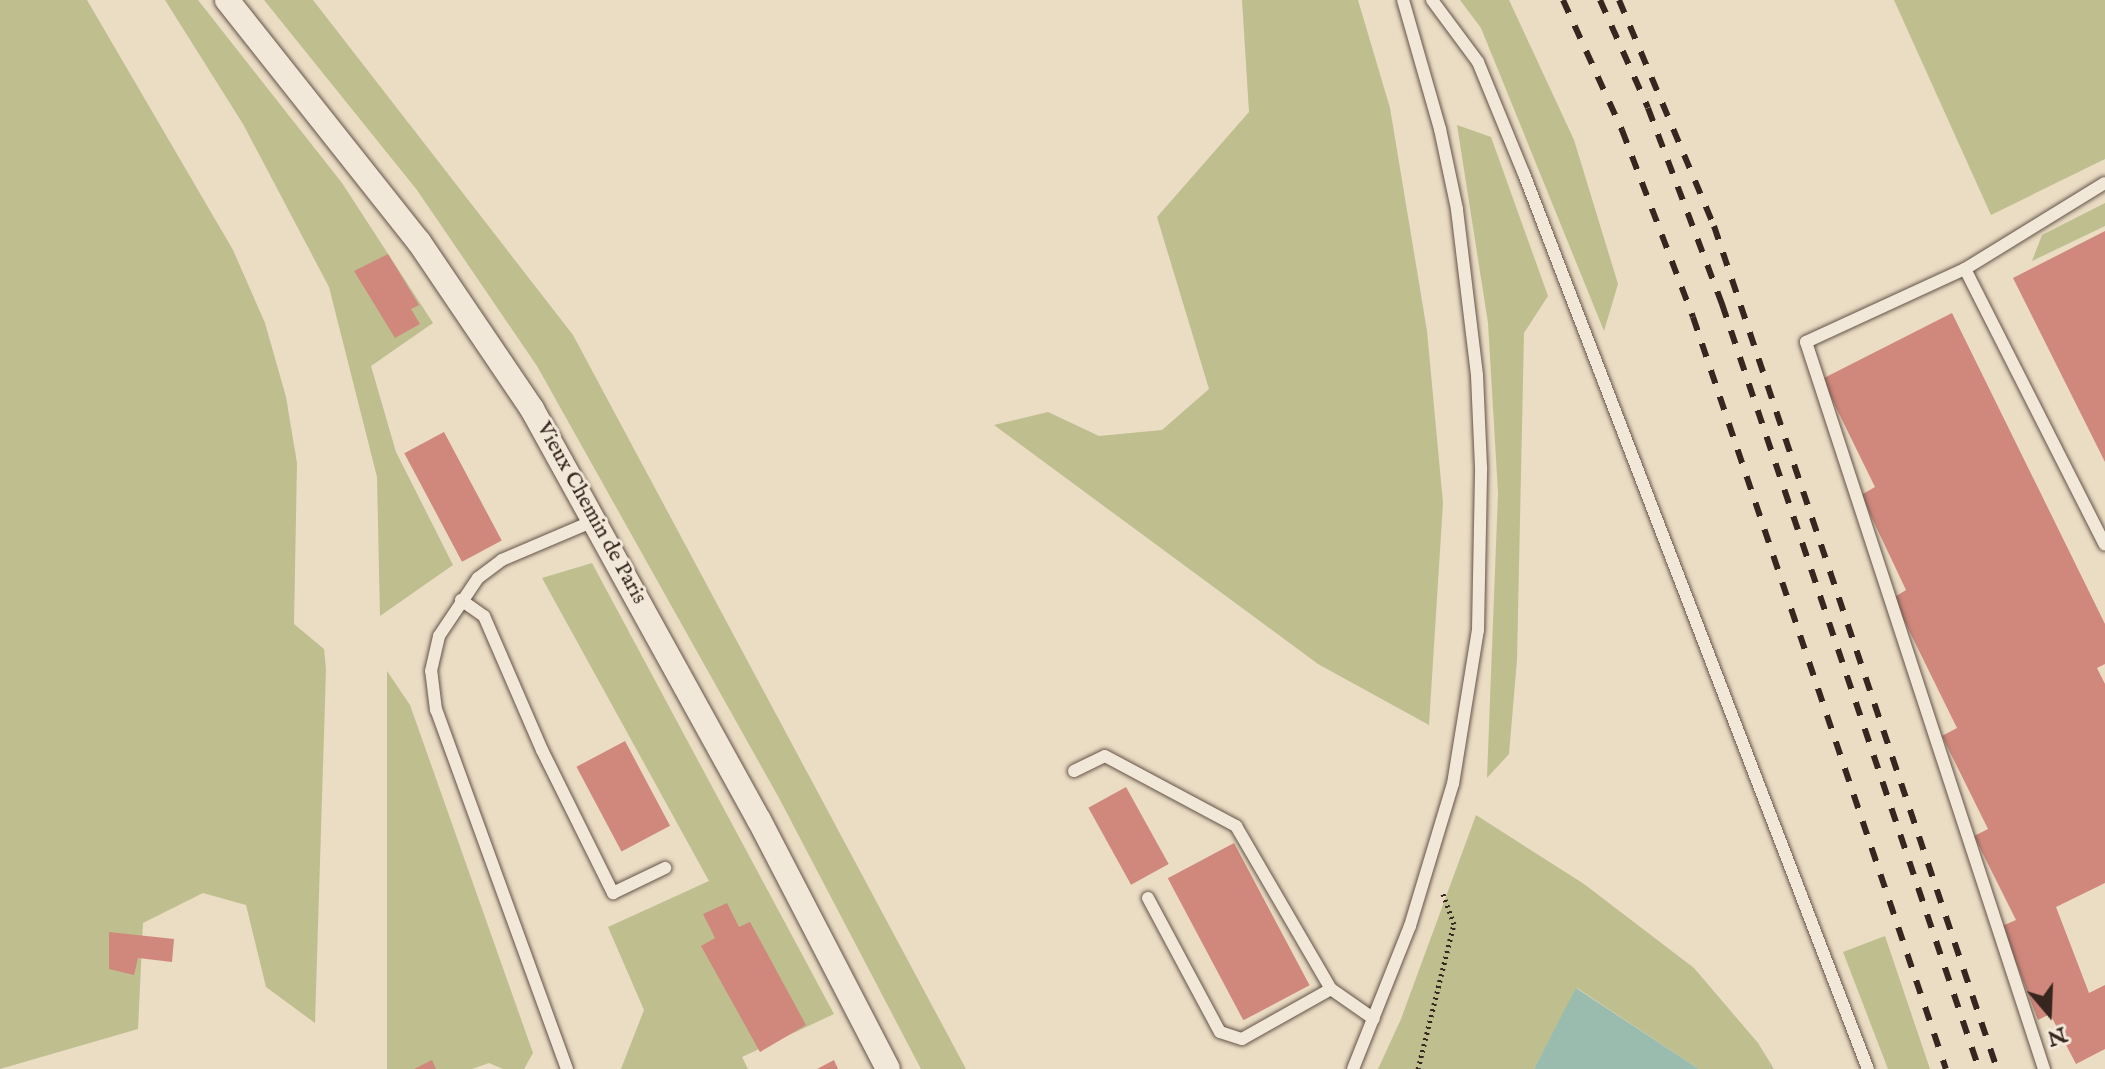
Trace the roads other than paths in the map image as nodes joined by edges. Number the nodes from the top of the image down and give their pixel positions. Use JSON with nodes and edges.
{"nodes":[{"id":1,"x":227,"y":0,"type":"edge"},
{"id":2,"x":1403,"y":0,"type":"edge"},
{"id":3,"x":1432,"y":0,"type":"edge"},
{"id":4,"x":2105,"y":183,"type":"edge"},
{"id":5,"x":1965,"y":269,"type":"junction"},
{"id":6,"x":596,"y":520,"type":"junction"},
{"id":7,"x":2105,"y":545,"type":"edge"},
{"id":8,"x":461,"y":600,"type":"junction"},
{"id":9,"x":1074,"y":771,"type":"dead end"},
{"id":10,"x":665,"y":868,"type":"dead end"},
{"id":11,"x":1148,"y":898,"type":"dead end"},
{"id":12,"x":1331,"y":989,"type":"junction"},
{"id":13,"x":1374,"y":1019,"type":"junction"},
{"id":14,"x":567,"y":1069,"type":"edge"},
{"id":15,"x":888,"y":1069,"type":"edge"},
{"id":16,"x":1353,"y":1069,"type":"edge"},
{"id":17,"x":1868,"y":1069,"type":"edge"},
{"id":18,"x":2044,"y":1069,"type":"edge"}],
"edges":[{"from":1,"to":6,"type":"street","name":"Vieux Chemin de Paris"},
{"from":2,"to":13,"type":"lane"},
{"from":3,"to":17,"type":"lane"},
{"from":4,"to":5,"type":"lane"},
{"from":5,"to":7,"type":"lane"},
{"from":5,"to":18,"type":"lane"},
{"from":6,"to":8,"type":"lane"},
{"from":6,"to":15,"type":"street","name":"Vieux Chemin de Paris"},
{"from":8,"to":10,"type":"lane"},
{"from":8,"to":14,"type":"lane"},
{"from":9,"to":12,"type":"lane"},
{"from":11,"to":12,"type":"lane"},
{"from":12,"to":13,"type":"lane"},
{"from":13,"to":16,"type":"lane"}]}
